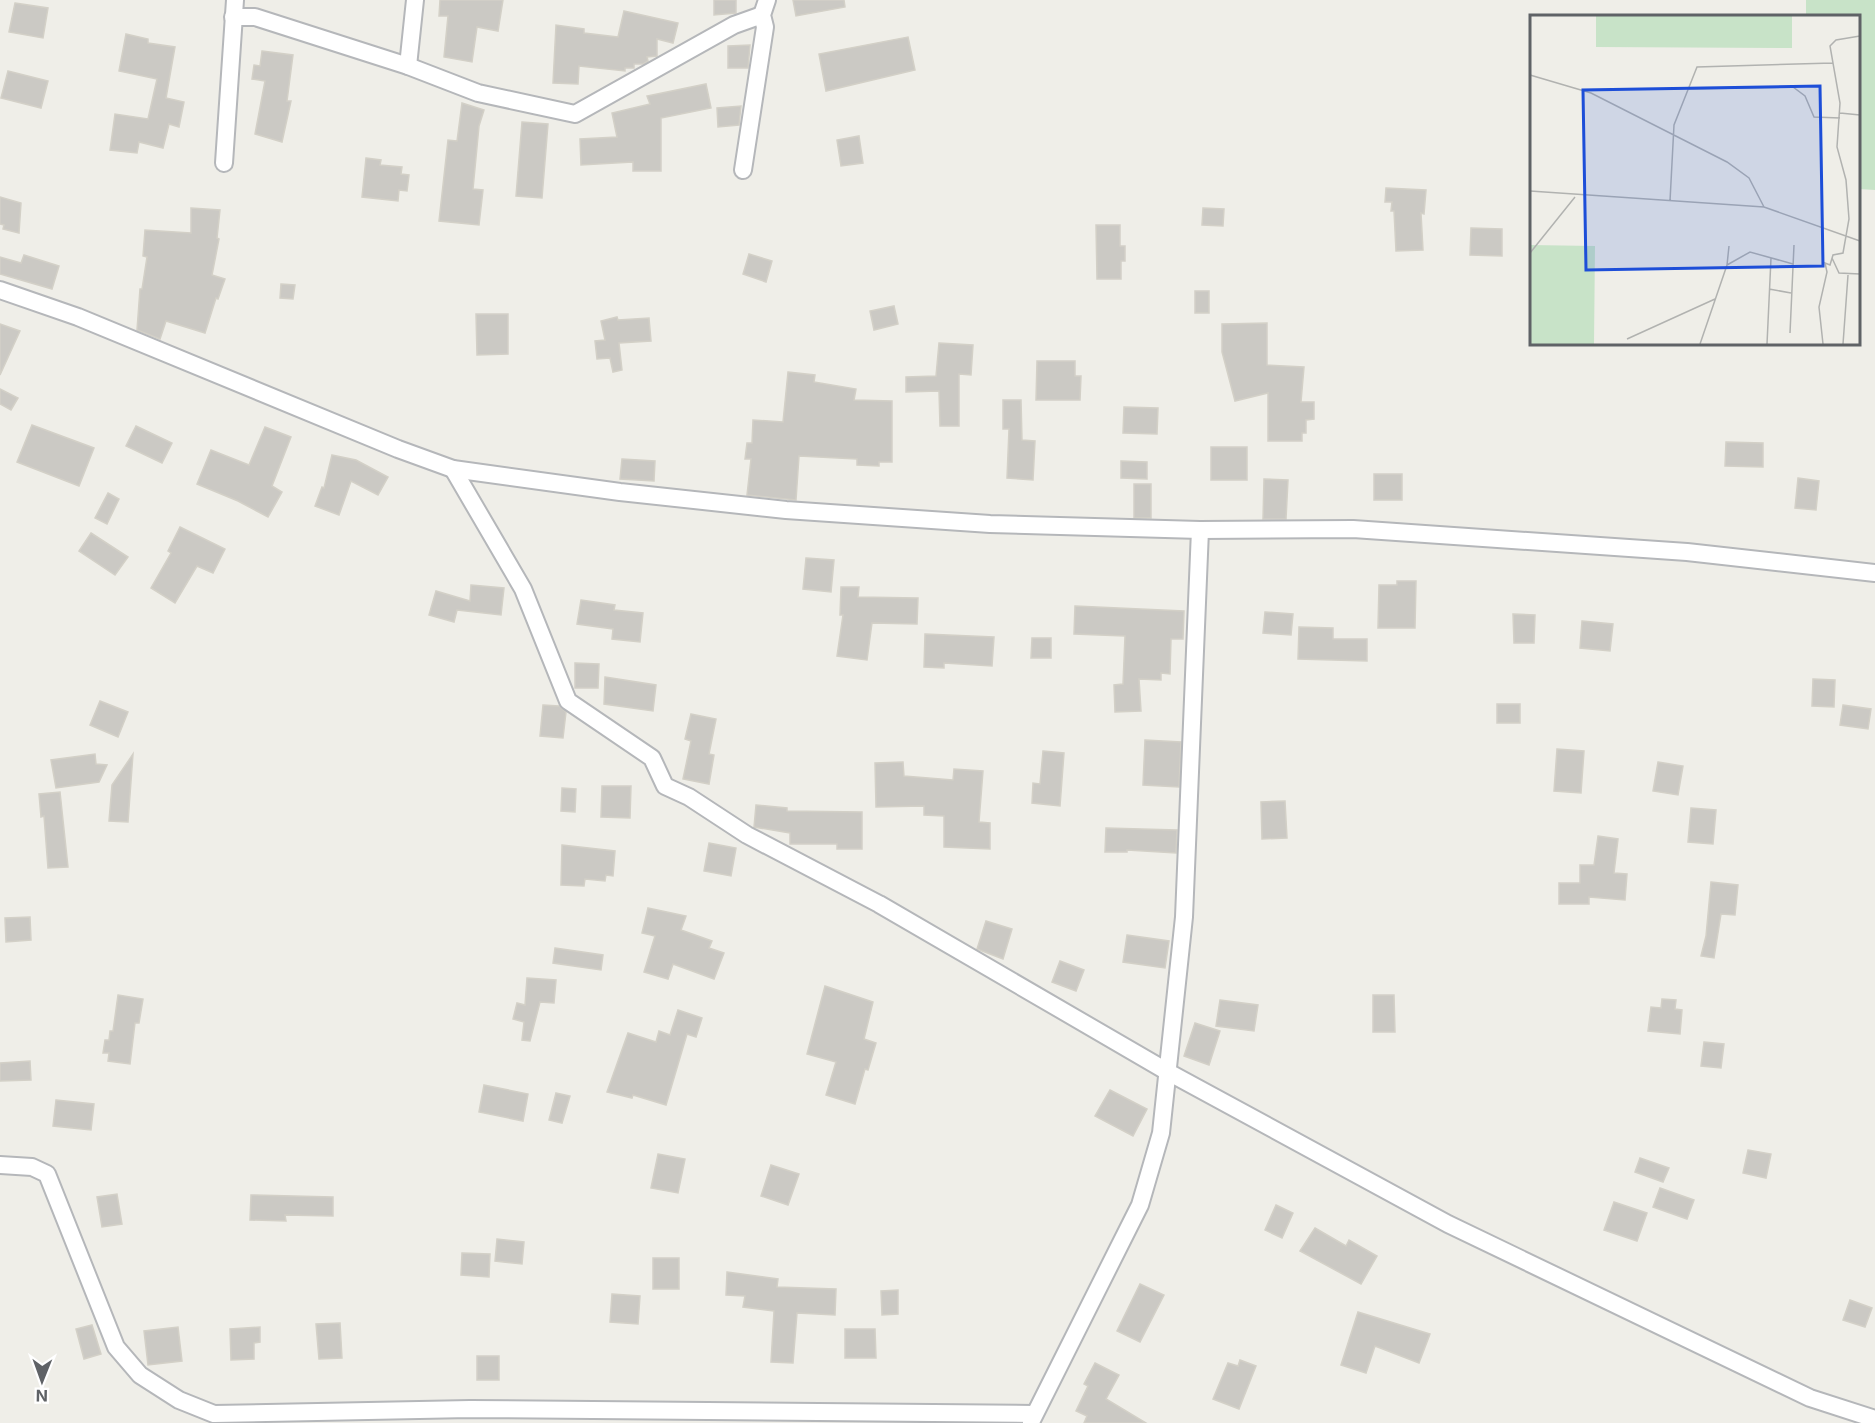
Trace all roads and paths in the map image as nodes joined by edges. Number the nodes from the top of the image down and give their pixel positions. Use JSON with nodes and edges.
{"nodes":[{"id":1,"x":235,"y":0,"type":"edge"},
{"id":2,"x":415,"y":0,"type":"edge"},
{"id":3,"x":764,"y":8,"type":"edge"},
{"id":4,"x":233,"y":17,"type":"junction"},
{"id":5,"x":408,"y":66,"type":"junction"},
{"id":6,"x":224,"y":164,"type":"dead end"},
{"id":7,"x":743,"y":170,"type":"dead end"},
{"id":8,"x":0,"y":290,"type":"edge"},
{"id":9,"x":453,"y":469,"type":"junction"},
{"id":10,"x":1200,"y":530,"type":"junction"},
{"id":11,"x":1875,"y":573,"type":"edge"},
{"id":12,"x":1168,"y":1072,"type":"junction"},
{"id":13,"x":0,"y":1166,"type":"edge"},
{"id":14,"x":1032,"y":1418,"type":"edge"},
{"id":15,"x":1875,"y":1419,"type":"edge"}],
"edges":[{"from":1,"to":4,"type":"street"},
{"from":2,"to":5,"type":"street"},
{"from":3,"to":5,"type":"street"},
{"from":3,"to":7,"type":"street"},
{"from":4,"to":5,"type":"street"},
{"from":4,"to":6,"type":"street"},
{"from":8,"to":9,"type":"street"},
{"from":9,"to":10,"type":"street"},
{"from":9,"to":12,"type":"street"},
{"from":10,"to":11,"type":"street"},
{"from":10,"to":12,"type":"street"},
{"from":12,"to":14,"type":"street"},
{"from":12,"to":15,"type":"street"},
{"from":13,"to":14,"type":"street"}]}
